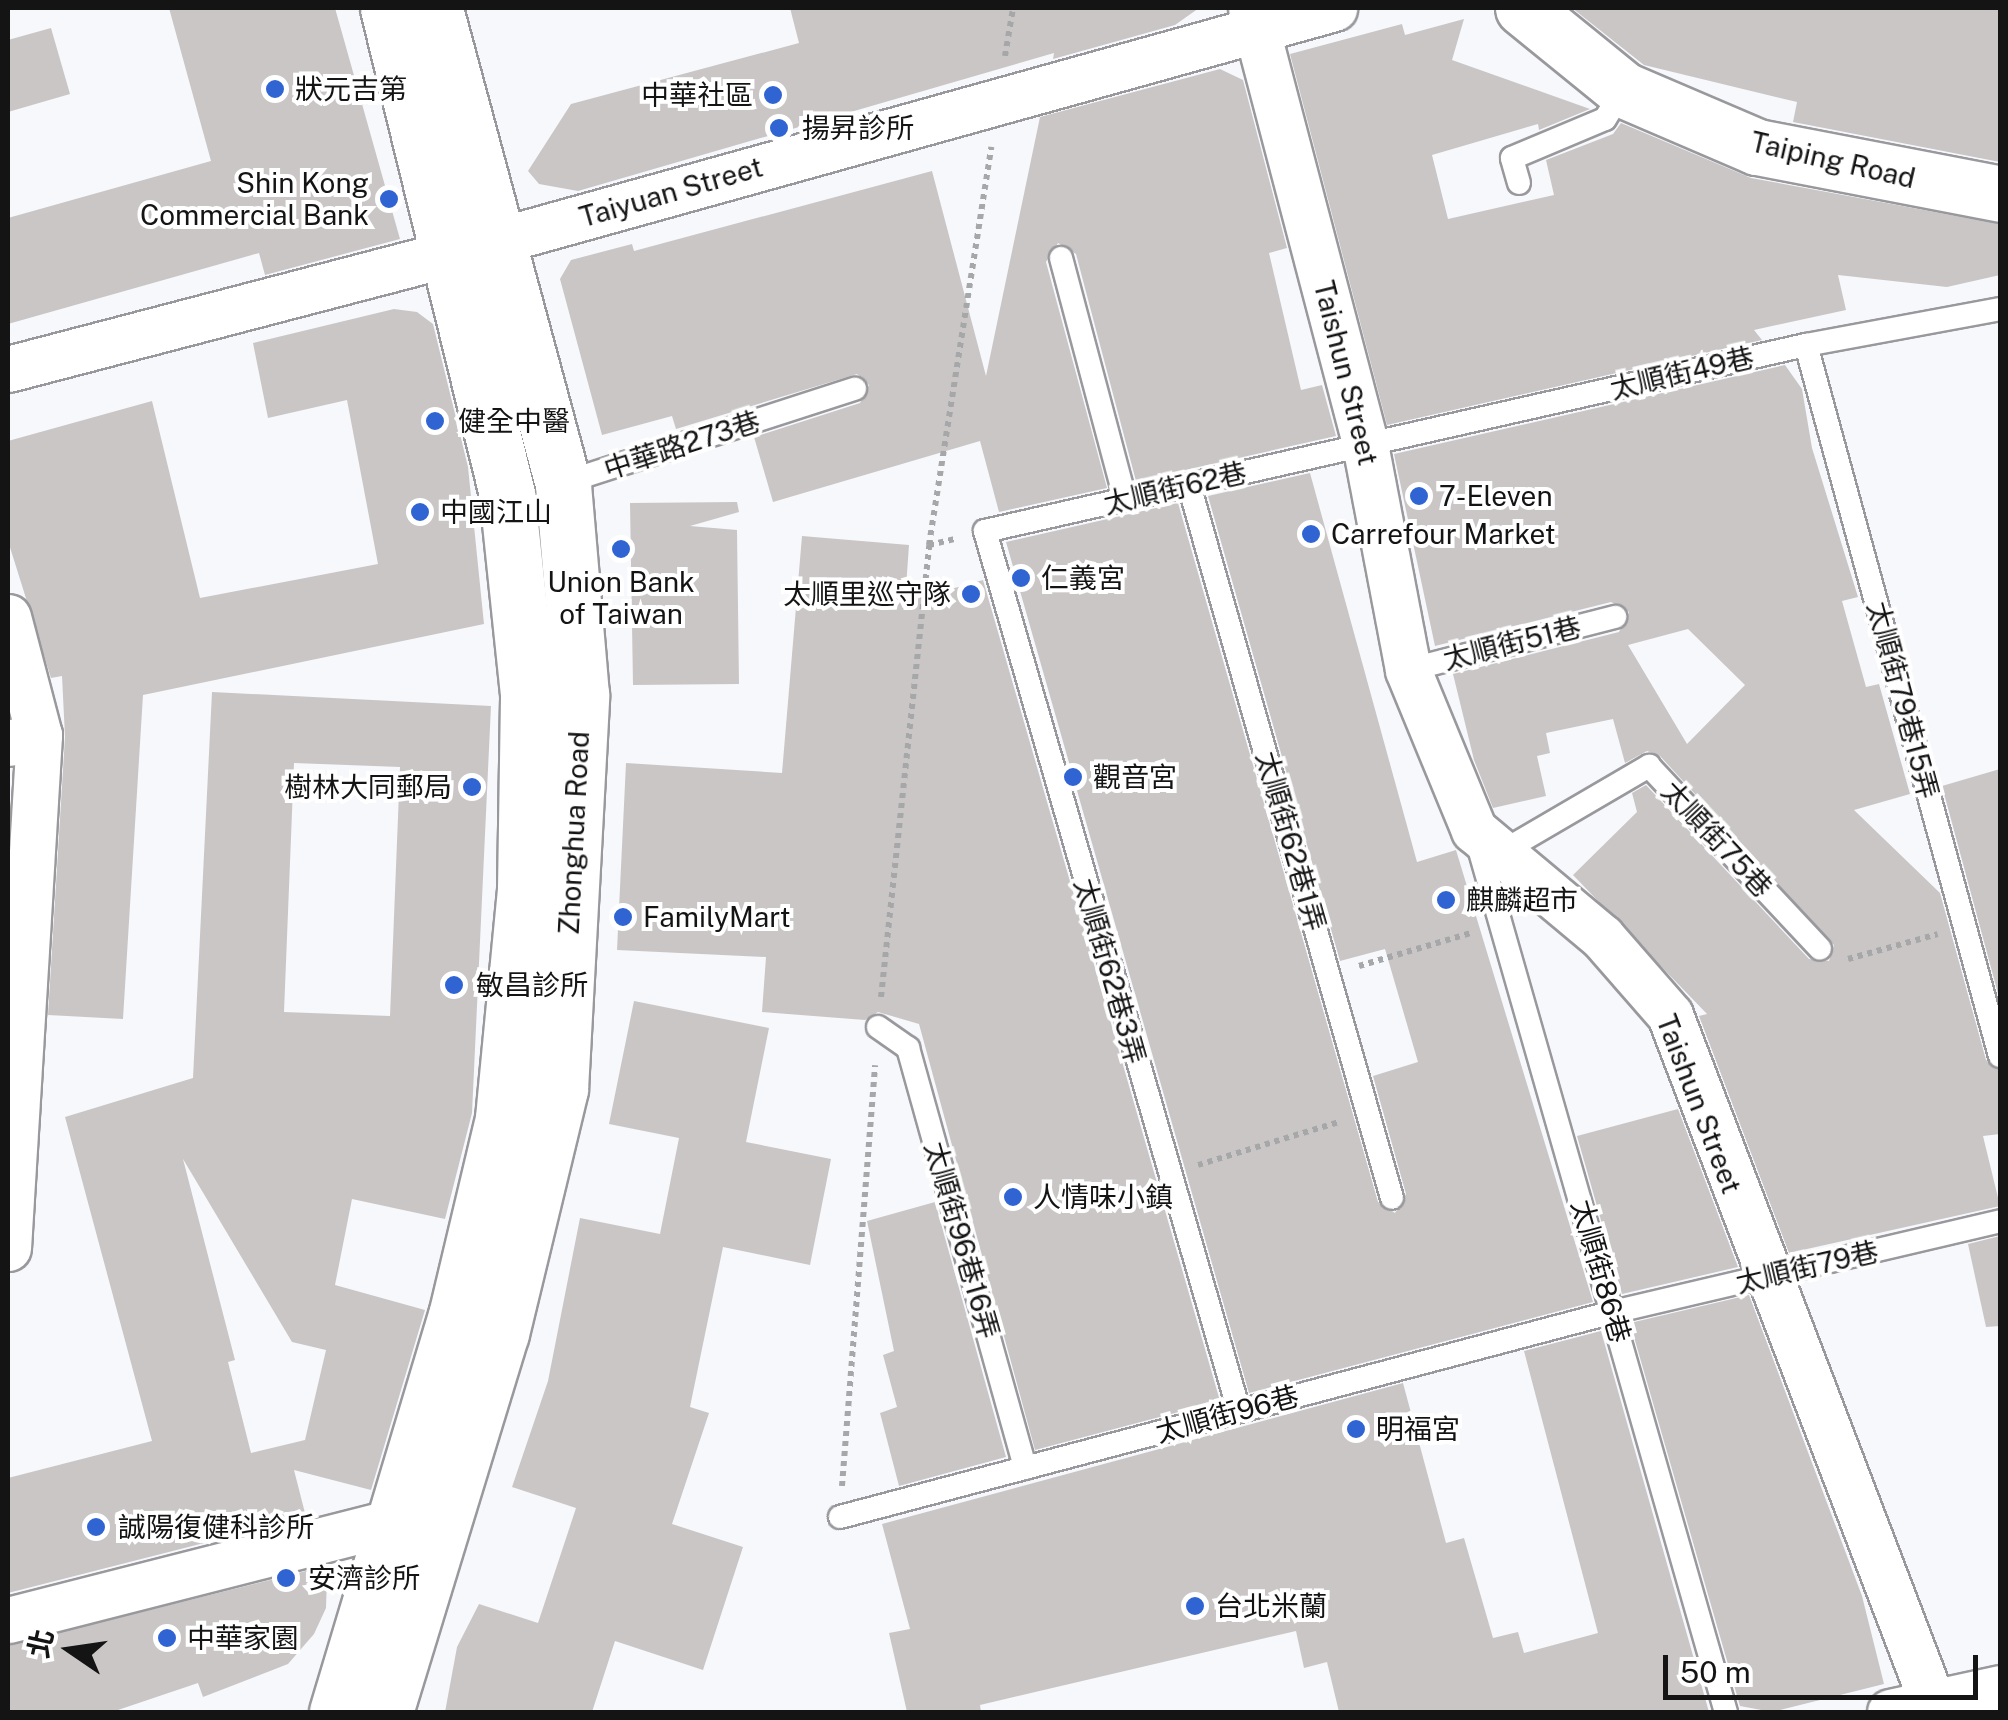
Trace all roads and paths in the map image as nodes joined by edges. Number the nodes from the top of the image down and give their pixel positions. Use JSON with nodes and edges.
{"nodes":[{"id":1,"x":388,"y":8,"type":"edge"},
{"id":2,"x":436,"y":8,"type":"edge"},
{"id":3,"x":1334,"y":8,"type":"edge"},
{"id":4,"x":1523,"y":8,"type":"edge"},
{"id":5,"x":1256,"y":15,"type":"edge"},
{"id":6,"x":1624,"y":90,"type":"junction"},
{"id":7,"x":998,"y":100,"type":"junction"},
{"id":8,"x":1519,"y":183,"type":"dead end"},
{"id":9,"x":2000,"y":194,"type":"edge"},
{"id":10,"x":476,"y":247,"type":"junction"},
{"id":11,"x":1061,"y":258,"type":"dead end"},
{"id":12,"x":2000,"y":309,"type":"edge"},
{"id":13,"x":1806,"y":345,"type":"junction"},
{"id":14,"x":8,"y":369,"type":"edge"},
{"id":15,"x":855,"y":389,"type":"dead end"},
{"id":16,"x":1365,"y":444,"type":"junction"},
{"id":17,"x":563,"y":484,"type":"junction"},
{"id":18,"x":1189,"y":484,"type":"junction"},
{"id":19,"x":507,"y":494,"type":"junction"},
{"id":20,"x":1125,"y":499,"type":"junction"},
{"id":21,"x":985,"y":531,"type":"joint"},
{"id":22,"x":8,"y":616,"type":"edge"},
{"id":23,"x":1616,"y":617,"type":"dead end"},
{"id":24,"x":1408,"y":670,"type":"junction"},
{"id":25,"x":23,"y":739,"type":"edge"},
{"id":26,"x":1487,"y":842,"type":"junction"},
{"id":27,"x":1501,"y":924,"type":"junction"},
{"id":28,"x":1965,"y":927,"type":"junction"},
{"id":29,"x":1820,"y":950,"type":"joint"},
{"id":30,"x":1328,"y":975,"type":"junction"},
{"id":31,"x":878,"y":1027,"type":"junction"},
{"id":32,"x":2000,"y":1056,"type":"edge"},
{"id":33,"x":1368,"y":1113,"type":"junction"},
{"id":34,"x":1168,"y":1174,"type":"junction"},
{"id":35,"x":1392,"y":1198,"type":"dead end"},
{"id":36,"x":2000,"y":1221,"type":"edge"},
{"id":37,"x":8,"y":1248,"type":"edge"},
{"id":38,"x":1764,"y":1277,"type":"junction"},
{"id":39,"x":1613,"y":1312,"type":"junction"},
{"id":40,"x":1239,"y":1411,"type":"junction"},
{"id":41,"x":1025,"y":1468,"type":"junction"},
{"id":42,"x":421,"y":1515,"type":"junction"},
{"id":43,"x":840,"y":1517,"type":"joint"},
{"id":44,"x":8,"y":1620,"type":"edge"},
{"id":45,"x":2000,"y":1688,"type":"edge"},
{"id":46,"x":1919,"y":1709,"type":"edge"},
{"id":47,"x":337,"y":1712,"type":"edge"},
{"id":48,"x":385,"y":1712,"type":"edge"},
{"id":49,"x":1726,"y":1712,"type":"edge"}],
"edges":[{"from":1,"to":10,"type":"street","name":"Zhonghua Road"},
{"from":2,"to":10,"type":"street","name":"Zhonghua Road"},
{"from":3,"to":5,"type":"street","name":"Taiyuan Street"},
{"from":4,"to":6,"type":"street","name":"Taiping Road"},
{"from":5,"to":7,"type":"street","name":"Taiyuan Street"},
{"from":5,"to":16,"type":"street","name":"Taishun Street"},
{"from":6,"to":8,"type":"lane"},
{"from":6,"to":9,"type":"street","name":"Taiping Road"},
{"from":7,"to":10,"type":"street","name":"Taiyuan Street"},
{"from":7,"to":31,"type":"path"},
{"from":10,"to":14,"type":"street","name":"Taiyuan Street"},
{"from":10,"to":17,"type":"street","name":"Zhonghua Road"},
{"from":10,"to":19,"type":"street","name":"Zhonghua Road"},
{"from":11,"to":20,"type":"lane"},
{"from":12,"to":13,"type":"lane","name":"太順街49巷"},
{"from":13,"to":16,"type":"lane","name":"太順街49巷"},
{"from":13,"to":28,"type":"lane","name":"太順街79巷15弄"},
{"from":15,"to":17,"type":"lane","name":"中華路273巷"},
{"from":16,"to":18,"type":"lane","name":"太順街62巷"},
{"from":16,"to":24,"type":"street","name":"Taishun Street"},
{"from":17,"to":19,"type":"lane","name":"中華路273巷"},
{"from":17,"to":42,"type":"street","name":"Zhonghua Road"},
{"from":18,"to":20,"type":"lane","name":"太順街62巷"},
{"from":18,"to":30,"type":"lane","name":"太順街62巷1弄"},
{"from":19,"to":42,"type":"street","name":"Zhonghua Road"},
{"from":20,"to":21,"type":"lane","name":"太順街62巷"},
{"from":21,"to":34,"type":"lane","name":"太順街62巷3弄"},
{"from":22,"to":25,"type":"street"},
{"from":23,"to":24,"type":"lane","name":"太順街51巷"},
{"from":24,"to":26,"type":"street","name":"Taishun Street"},
{"from":25,"to":37,"type":"street"},
{"from":26,"to":27,"type":"lane","name":"太順街86巷"},
{"from":26,"to":29,"type":"lane","name":"太順街75巷"},
{"from":26,"to":38,"type":"street","name":"Taishun Street"},
{"from":27,"to":30,"type":"path"},
{"from":27,"to":39,"type":"lane","name":"太順街86巷"},
{"from":28,"to":29,"type":"path"},
{"from":28,"to":32,"type":"lane","name":"太順街79巷15弄"},
{"from":30,"to":33,"type":"lane","name":"太順街62巷1弄"},
{"from":31,"to":41,"type":"lane","name":"太順街96巷16弄"},
{"from":31,"to":43,"type":"path"},
{"from":33,"to":34,"type":"path"},
{"from":33,"to":35,"type":"lane","name":"太順街62巷1弄"},
{"from":34,"to":40,"type":"lane","name":"太順街62巷3弄"},
{"from":36,"to":38,"type":"lane","name":"太順街79巷"},
{"from":38,"to":39,"type":"lane","name":"太順街79巷"},
{"from":38,"to":46,"type":"street","name":"Taishun Street"},
{"from":39,"to":40,"type":"lane","name":"太順街96巷"},
{"from":39,"to":49,"type":"lane","name":"太順街86巷"},
{"from":40,"to":41,"type":"lane","name":"太順街96巷"},
{"from":41,"to":43,"type":"lane","name":"太順街96巷"},
{"from":42,"to":44,"type":"street"},
{"from":42,"to":47,"type":"street","name":"Zhonghua Road"},
{"from":42,"to":48,"type":"street","name":"Zhonghua Road"},
{"from":45,"to":46,"type":"street"}]}
